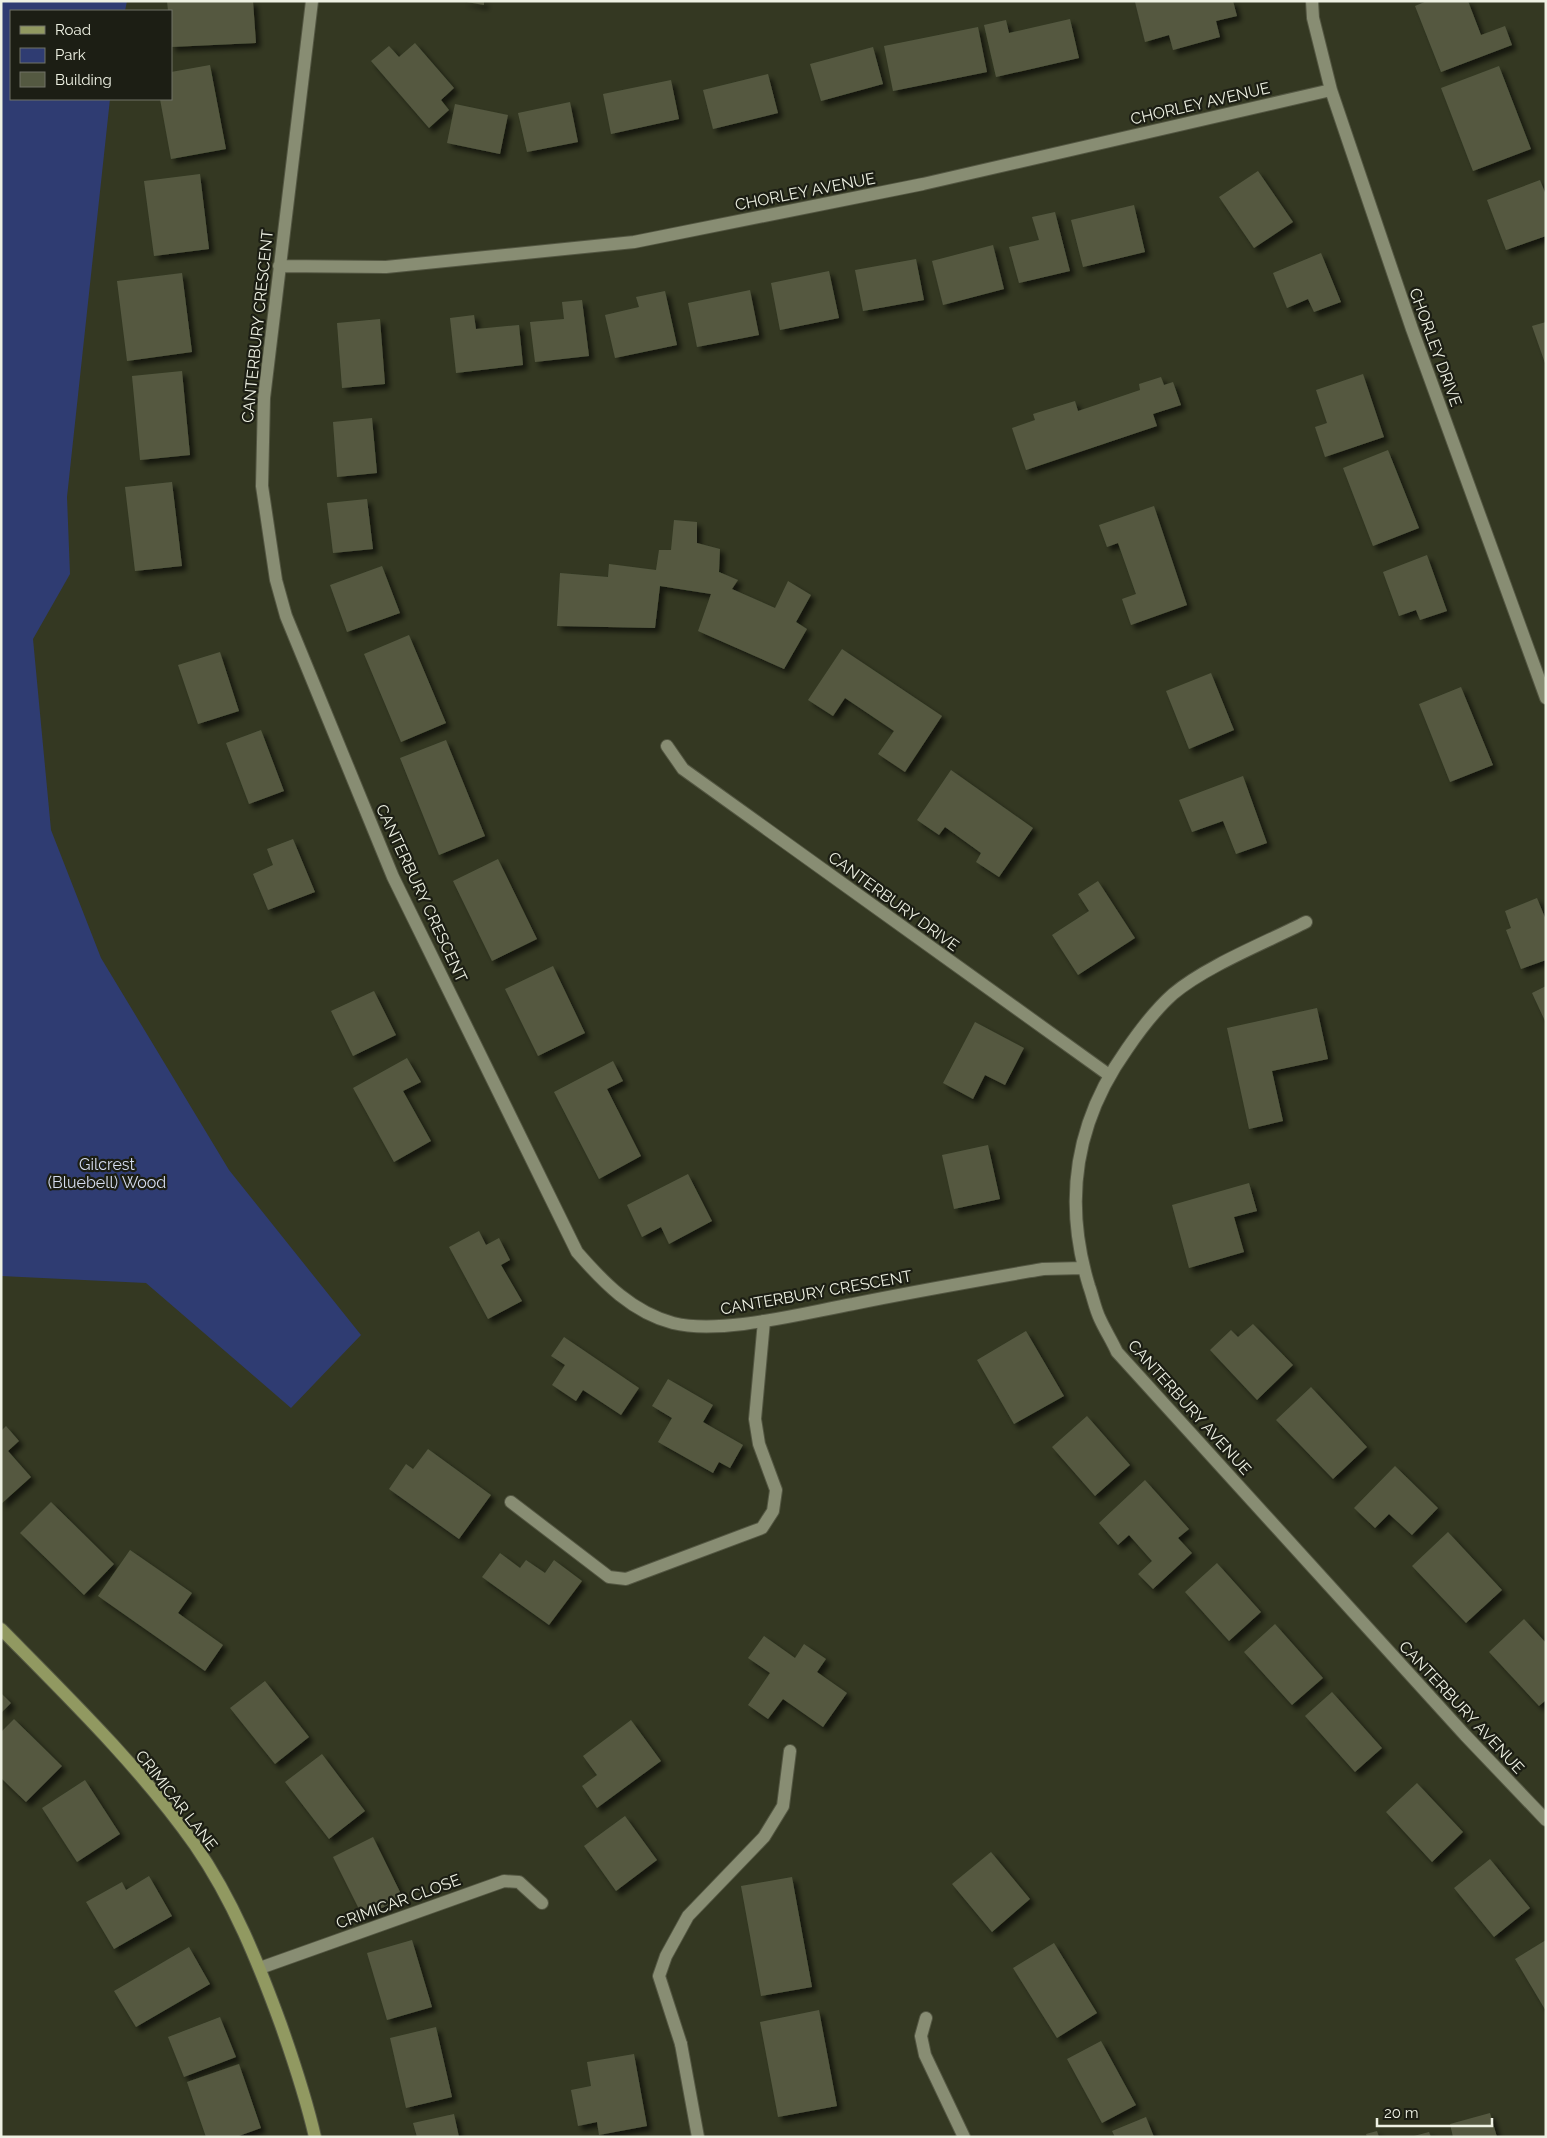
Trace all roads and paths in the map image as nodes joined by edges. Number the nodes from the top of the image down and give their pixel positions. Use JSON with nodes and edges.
{"nodes":[{"id":1,"x":312,"y":1,"type":"edge"},
{"id":2,"x":1312,"y":1,"type":"edge"},
{"id":3,"x":1330,"y":90,"type":"junction"},
{"id":4,"x":278,"y":266,"type":"junction"},
{"id":5,"x":1546,"y":698,"type":"edge"},
{"id":6,"x":667,"y":746,"type":"dead end"},
{"id":7,"x":1306,"y":922,"type":"dead end"},
{"id":8,"x":1109,"y":1075,"type":"junction"},
{"id":9,"x":1083,"y":1268,"type":"junction"},
{"id":10,"x":764,"y":1321,"type":"junction"},
{"id":11,"x":511,"y":1502,"type":"dead end"},
{"id":12,"x":1,"y":1629,"type":"edge"},
{"id":13,"x":790,"y":1751,"type":"dead end"},
{"id":14,"x":1546,"y":1820,"type":"edge"},
{"id":15,"x":542,"y":1903,"type":"dead end"},
{"id":16,"x":260,"y":1968,"type":"junction"},
{"id":17,"x":926,"y":2018,"type":"dead end"},
{"id":18,"x":315,"y":2137,"type":"edge"},
{"id":19,"x":698,"y":2137,"type":"edge"},
{"id":20,"x":964,"y":2137,"type":"edge"}],
"edges":[{"from":1,"to":4,"type":"street","name":"CANTERBURY CRESCENT"},
{"from":2,"to":3,"type":"street","name":"CHORLEY DRIVE"},
{"from":3,"to":4,"type":"street","name":"CHORLEY AVENUE"},
{"from":3,"to":5,"type":"street","name":"CHORLEY DRIVE"},
{"from":4,"to":10,"type":"street","name":"CANTERBURY CRESCENT"},
{"from":6,"to":8,"type":"street","name":"CANTERBURY DRIVE"},
{"from":7,"to":8,"type":"street","name":"CANTERBURY AVENUE"},
{"from":8,"to":9,"type":"street","name":"CANTERBURY AVENUE"},
{"from":9,"to":10,"type":"street","name":"CANTERBURY CRESCENT"},
{"from":9,"to":14,"type":"street","name":"CANTERBURY AVENUE"},
{"from":10,"to":11,"type":"street"},
{"from":12,"to":16,"type":"street","name":"CRIMICAR LANE"},
{"from":13,"to":19,"type":"street"},
{"from":15,"to":16,"type":"street","name":"CRIMICAR CLOSE"},
{"from":16,"to":18,"type":"street","name":"CRIMICAR LANE"},
{"from":17,"to":20,"type":"street"}]}
